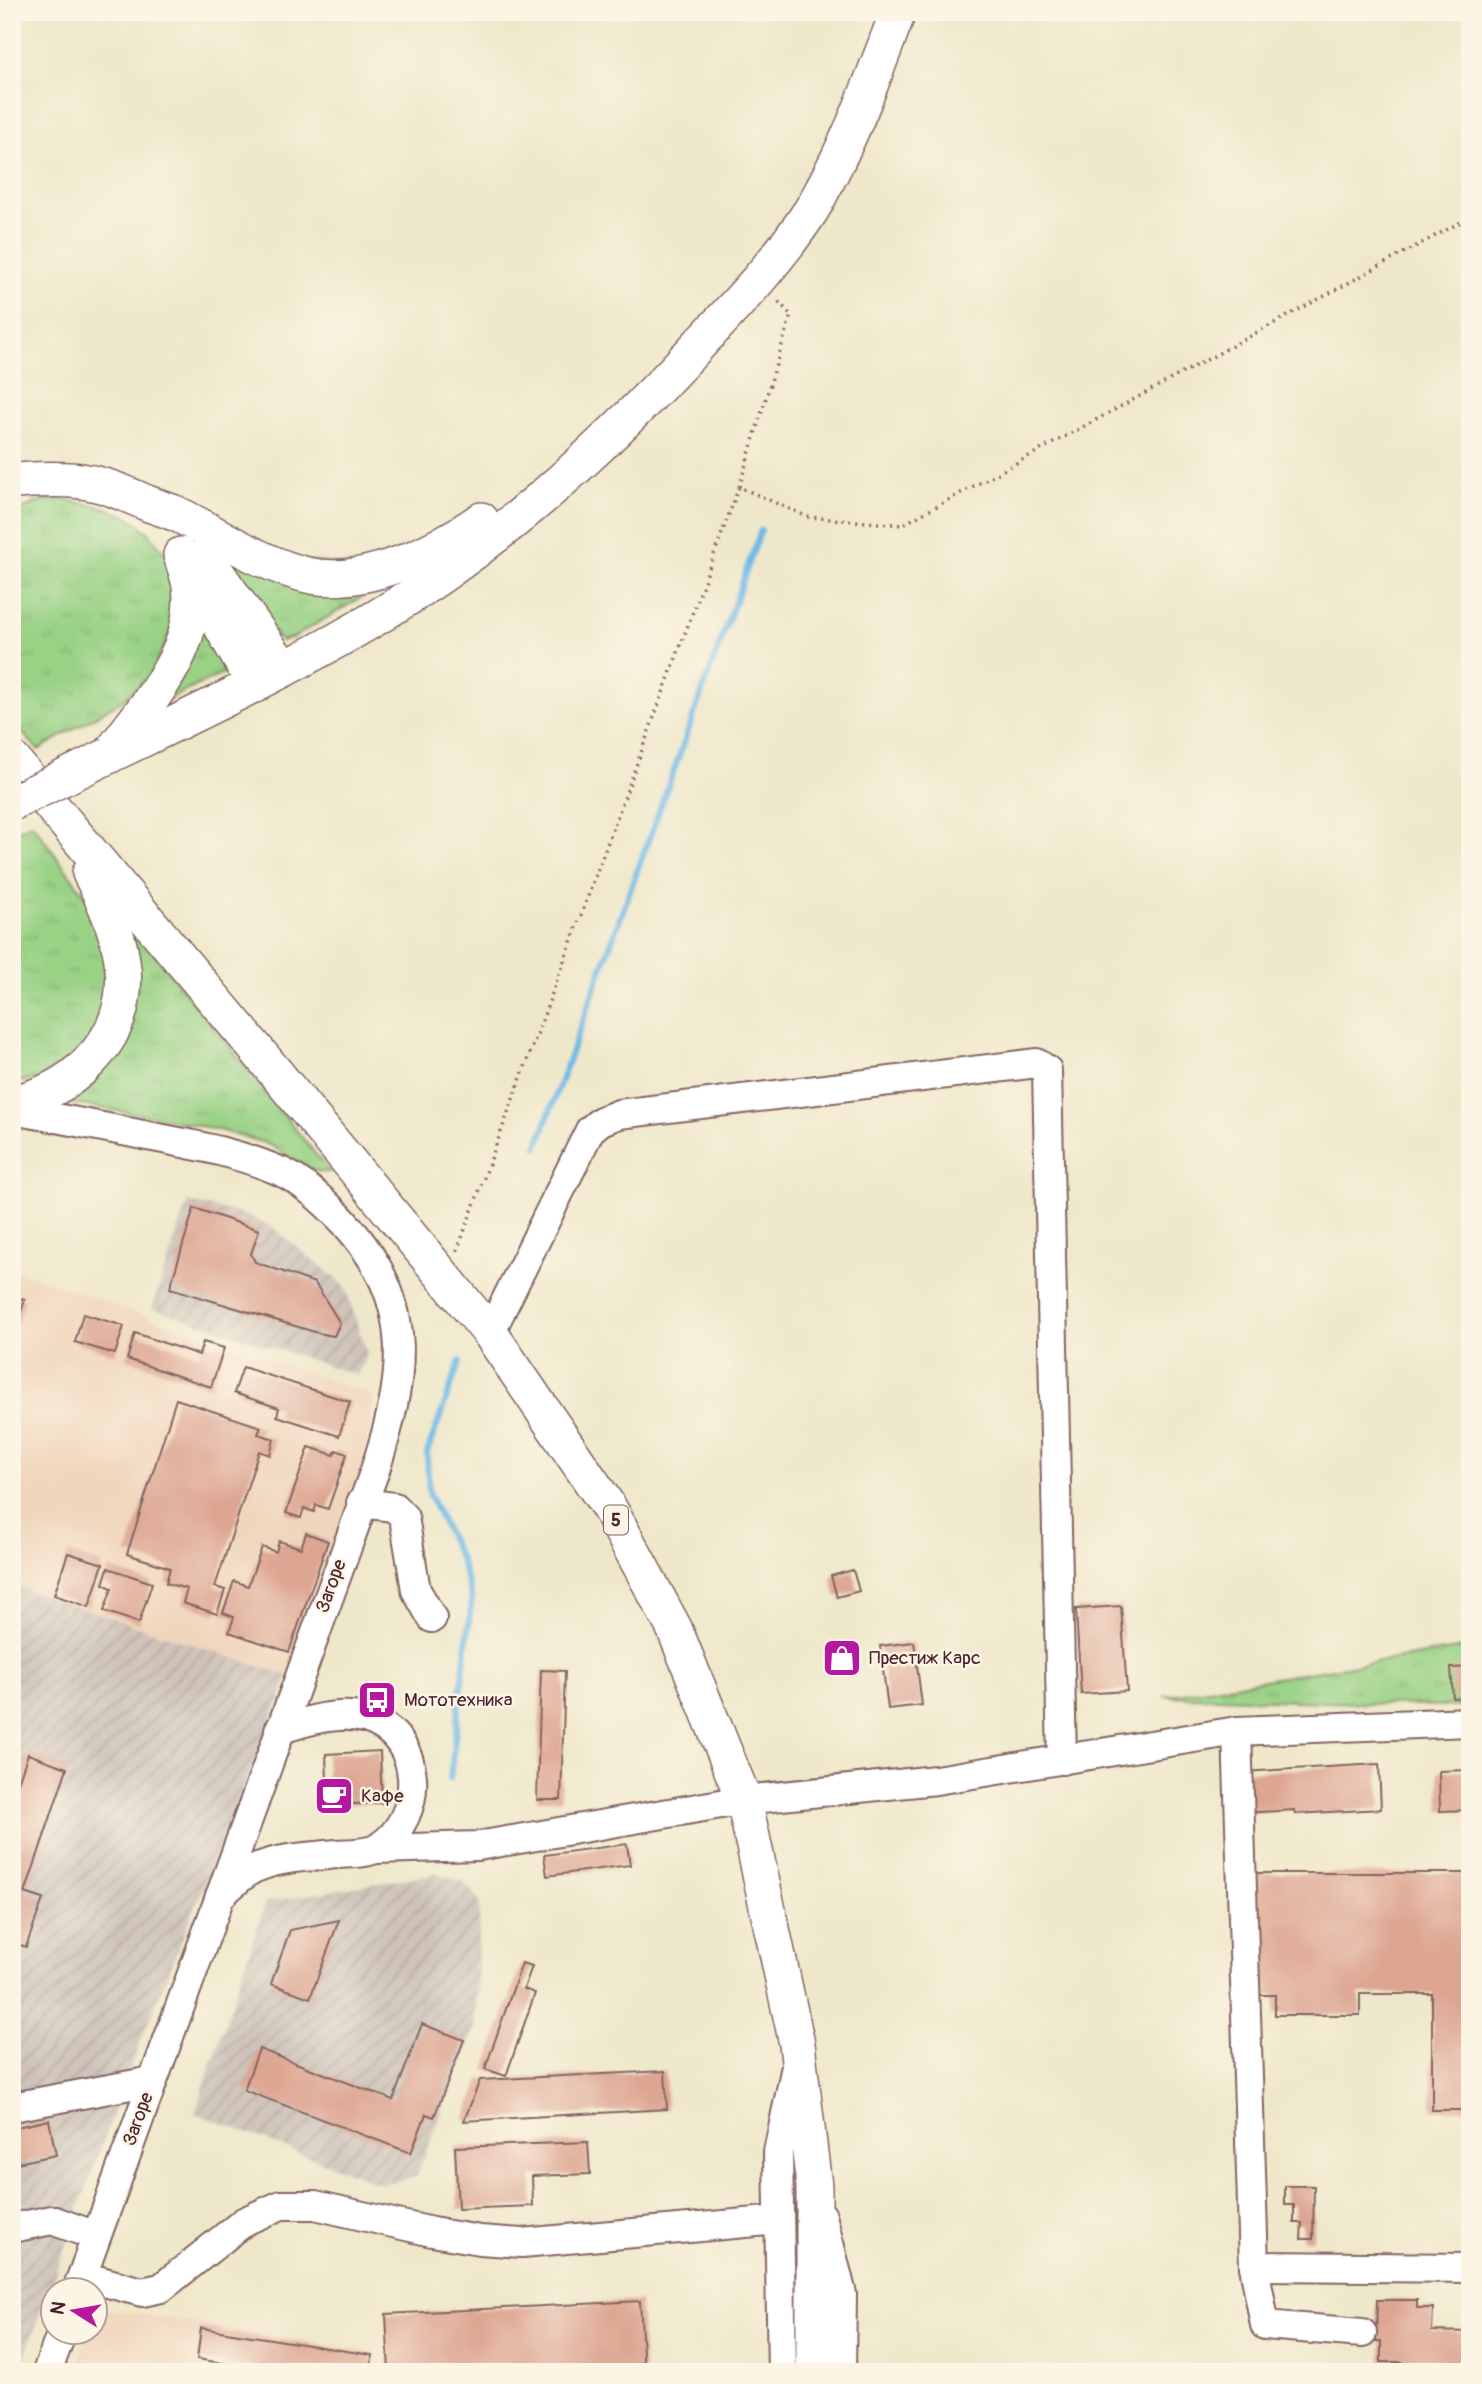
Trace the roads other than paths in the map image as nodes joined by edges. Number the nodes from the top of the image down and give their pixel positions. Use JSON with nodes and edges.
{"nodes":[{"id":1,"x":898,"y":12,"type":"edge"},
{"id":2,"x":636,"y":412,"type":"junction"},
{"id":3,"x":51,"y":479,"type":"junction"},
{"id":4,"x":12,"y":481,"type":"edge"},
{"id":5,"x":12,"y":496,"type":"edge"},
{"id":6,"x":161,"y":508,"type":"junction"},
{"id":7,"x":181,"y":555,"type":"junction"},
{"id":8,"x":270,"y":677,"type":"junction"},
{"id":9,"x":110,"y":755,"type":"junction"},
{"id":10,"x":16,"y":772,"type":"edge"},
{"id":11,"x":66,"y":826,"type":"junction"},
{"id":12,"x":12,"y":1103,"type":"edge"},
{"id":13,"x":12,"y":1110,"type":"edge"},
{"id":14,"x":491,"y":1333,"type":"junction"},
{"id":15,"x":361,"y":1503,"type":"junction"},
{"id":16,"x":432,"y":1618,"type":"dead end"},
{"id":17,"x":1470,"y":1722,"type":"edge"},
{"id":18,"x":279,"y":1730,"type":"junction"},
{"id":19,"x":1237,"y":1731,"type":"junction"},
{"id":20,"x":1062,"y":1760,"type":"junction"},
{"id":21,"x":744,"y":1800,"type":"junction"},
{"id":22,"x":377,"y":1849,"type":"junction"},
{"id":23,"x":219,"y":1897,"type":"junction"},
{"id":24,"x":798,"y":2054,"type":"junction"},
{"id":25,"x":152,"y":2081,"type":"junction"},
{"id":26,"x":12,"y":2107,"type":"edge"},
{"id":27,"x":814,"y":2186,"type":"junction"},
{"id":28,"x":779,"y":2220,"type":"junction"},
{"id":29,"x":12,"y":2228,"type":"edge"},
{"id":30,"x":96,"y":2236,"type":"junction"},
{"id":31,"x":1254,"y":2266,"type":"junction"},
{"id":32,"x":1470,"y":2268,"type":"edge"},
{"id":33,"x":82,"y":2276,"type":"edge"},
{"id":34,"x":108,"y":2287,"type":"edge"},
{"id":35,"x":1363,"y":2333,"type":"dead end"},
{"id":36,"x":57,"y":2346,"type":"edge"},
{"id":37,"x":47,"y":2372,"type":"edge"},
{"id":38,"x":782,"y":2372,"type":"edge"},
{"id":39,"x":814,"y":2372,"type":"edge"},
{"id":40,"x":841,"y":2372,"type":"edge"}],
"edges":[{"from":1,"to":2,"type":"main road"},
{"from":2,"to":6,"type":"main road"},
{"from":2,"to":8,"type":"main road"},
{"from":3,"to":4,"type":"main road"},
{"from":3,"to":5,"type":"main road"},
{"from":3,"to":6,"type":"main road"},
{"from":6,"to":7,"type":"main road"},
{"from":6,"to":8,"type":"main road"},
{"from":7,"to":8,"type":"main road"},
{"from":7,"to":9,"type":"main road"},
{"from":8,"to":9,"type":"main road"},
{"from":9,"to":10,"type":"main road","bridge":true},
{"from":10,"to":11,"type":"main road","number":"5"},
{"from":11,"to":12,"type":"main road"},
{"from":11,"to":14,"type":"main road","number":"5"},
{"from":13,"to":15,"type":"street","name":"Загоре"},
{"from":14,"to":20,"type":"street"},
{"from":14,"to":21,"type":"main road","number":"5"},
{"from":15,"to":16,"type":"street"},
{"from":15,"to":18,"type":"street","name":"Загоре"},
{"from":17,"to":19,"type":"street"},
{"from":18,"to":22,"type":"street"},
{"from":18,"to":23,"type":"street","name":"Загоре"},
{"from":19,"to":20,"type":"street"},
{"from":19,"to":31,"type":"street"},
{"from":20,"to":21,"type":"street"},
{"from":21,"to":22,"type":"street"},
{"from":21,"to":24,"type":"main road","number":"5"},
{"from":22,"to":23,"type":"street"},
{"from":23,"to":25,"type":"street","name":"Загоре"},
{"from":24,"to":27,"type":"main road","number":"5"},
{"from":24,"to":28,"type":"street"},
{"from":25,"to":26,"type":"street"},
{"from":25,"to":30,"type":"street","name":"Загоре"},
{"from":27,"to":39,"type":"main road","number":"5"},
{"from":27,"to":40,"type":"street"},
{"from":28,"to":34,"type":"street"},
{"from":28,"to":38,"type":"street"},
{"from":29,"to":30,"type":"street"},
{"from":30,"to":33,"type":"street","name":"Загоре"},
{"from":31,"to":32,"type":"street"},
{"from":31,"to":35,"type":"street"},
{"from":36,"to":37,"type":"street"}]}
